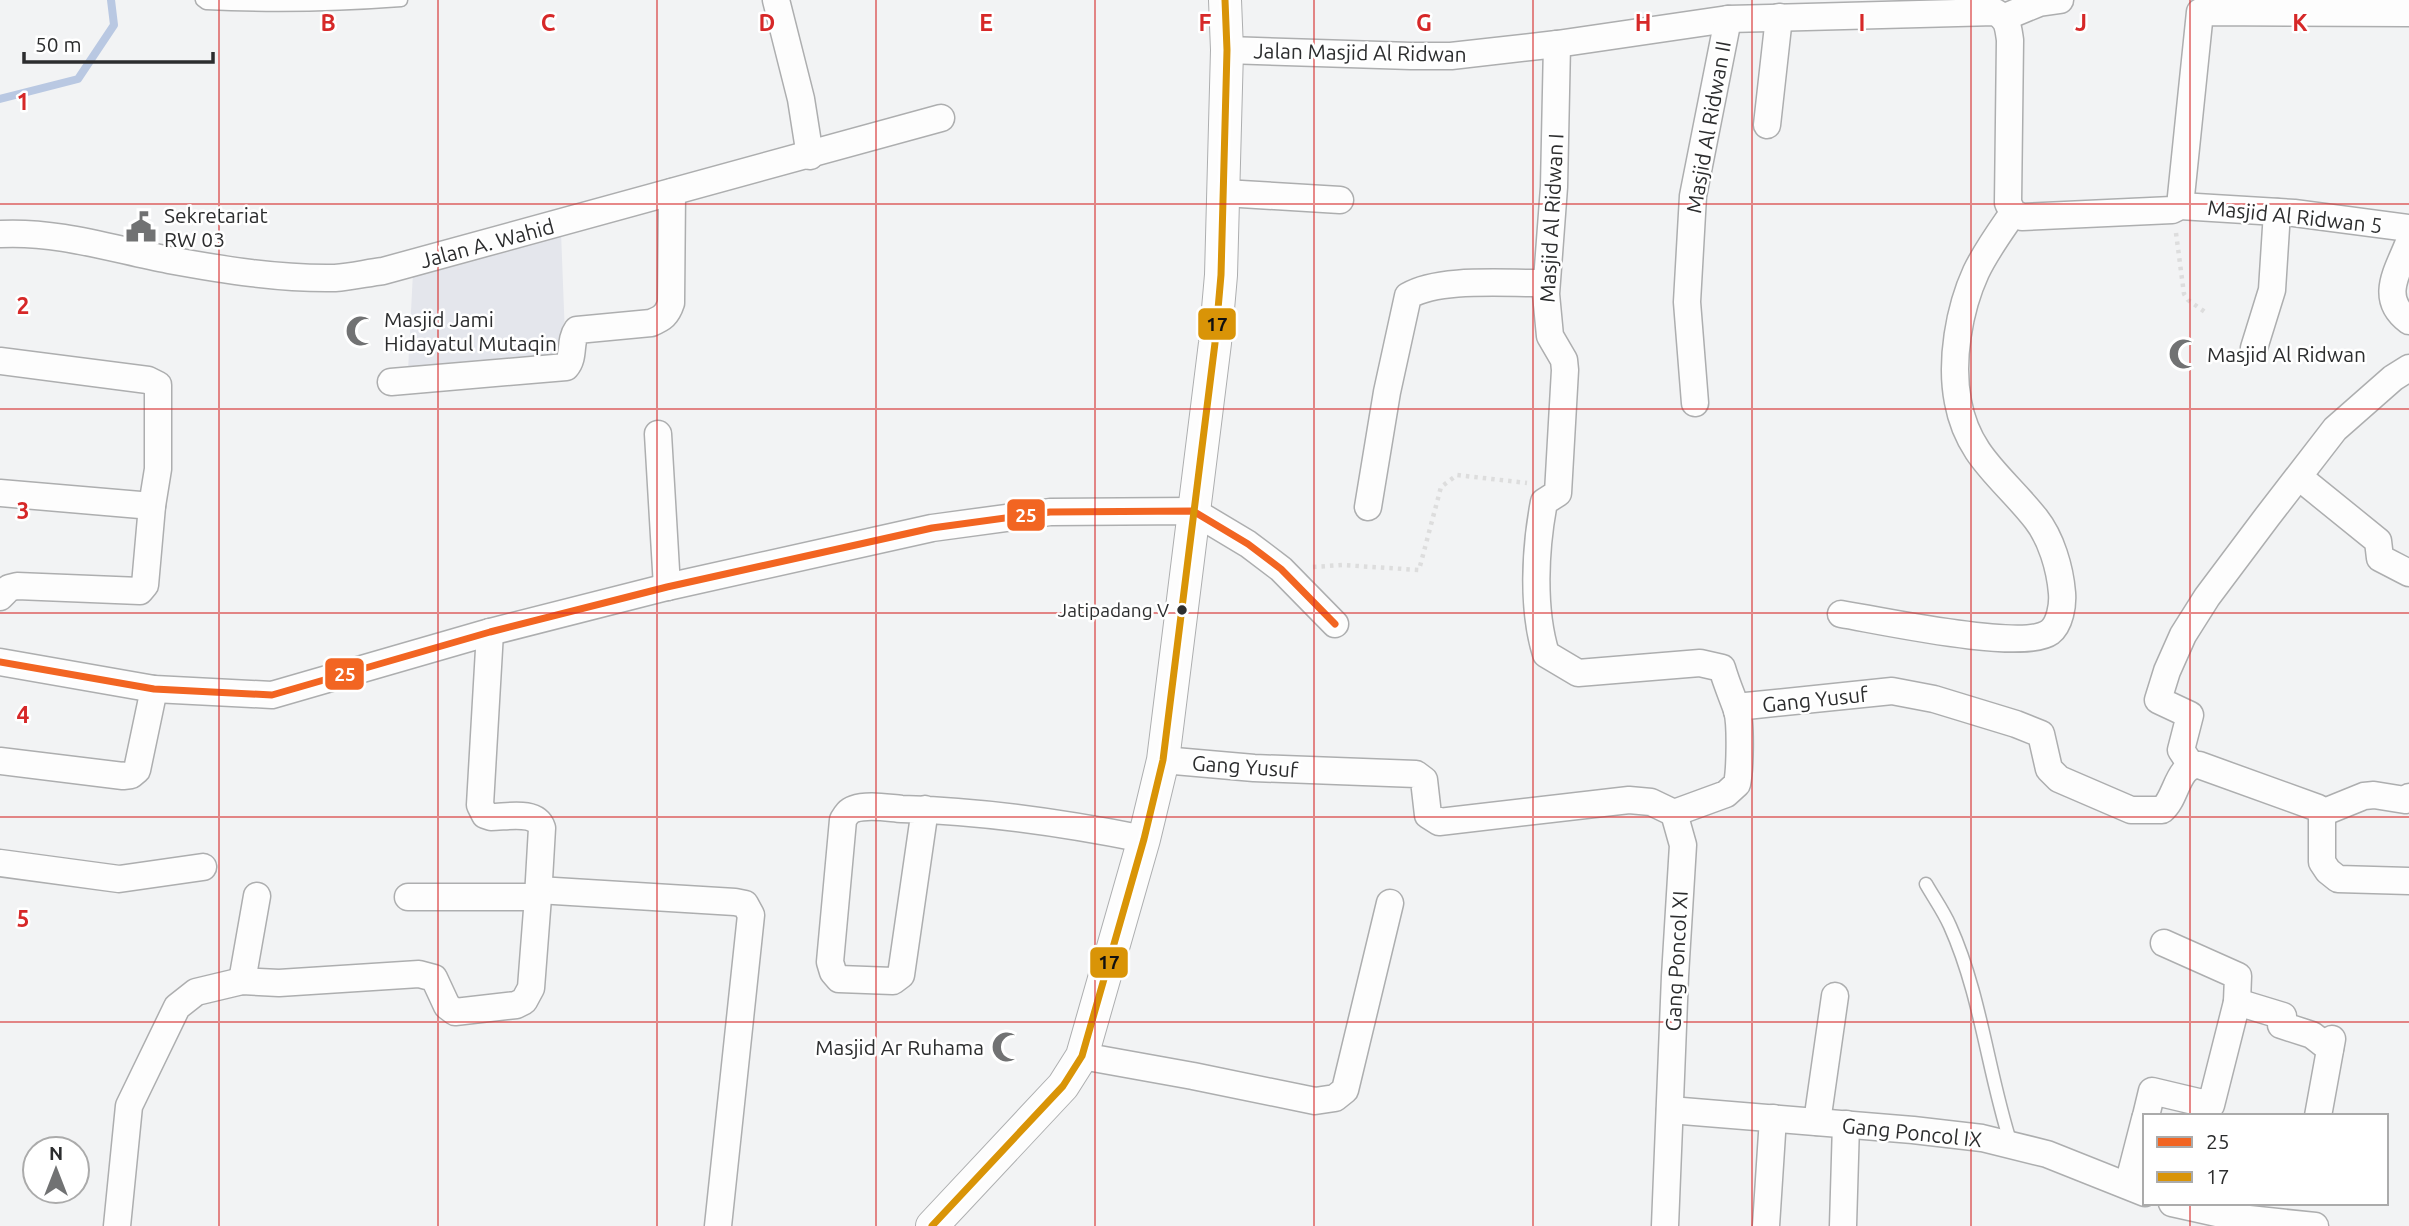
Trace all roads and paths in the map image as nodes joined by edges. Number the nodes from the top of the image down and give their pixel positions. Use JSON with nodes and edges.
{"nodes":[{"id":1,"x":202,"y":0,"type":"edge"},
{"id":2,"x":401,"y":0,"type":"edge"},
{"id":3,"x":776,"y":0,"type":"edge"},
{"id":4,"x":1225,"y":0,"type":"edge"},
{"id":5,"x":2046,"y":1,"type":"edge"},
{"id":6,"x":2195,"y":6,"type":"edge"},
{"id":7,"x":1991,"y":8,"type":"edge"},
{"id":8,"x":2404,"y":9,"type":"edge"},
{"id":9,"x":1693,"y":12,"type":"edge"},
{"id":10,"x":1779,"y":17,"type":"junction"},
{"id":11,"x":1728,"y":19,"type":"junction"},
{"id":12,"x":1557,"y":44,"type":"junction"},
{"id":13,"x":1227,"y":50,"type":"junction"},
{"id":14,"x":941,"y":118,"type":"dead end"},
{"id":15,"x":1767,"y":125,"type":"dead end"},
{"id":16,"x":810,"y":156,"type":"junction"},
{"id":17,"x":673,"y":192,"type":"junction"},
{"id":18,"x":1224,"y":193,"type":"junction"},
{"id":19,"x":1340,"y":200,"type":"dead end"},
{"id":20,"x":2180,"y":206,"type":"junction"},
{"id":21,"x":2277,"y":212,"type":"junction"},
{"id":22,"x":2012,"y":213,"type":"junction"},
{"id":23,"x":2409,"y":228,"type":"edge"},
{"id":24,"x":0,"y":233,"type":"edge"},
{"id":25,"x":2409,"y":242,"type":"edge"},
{"id":26,"x":2179,"y":253,"type":"dead end"},
{"id":27,"x":1546,"y":283,"type":"junction"},
{"id":28,"x":2205,"y":312,"type":"dead end"},
{"id":29,"x":2409,"y":321,"type":"edge"},
{"id":30,"x":2253,"y":348,"type":"dead end"},
{"id":31,"x":0,"y":360,"type":"edge"},
{"id":32,"x":2409,"y":368,"type":"edge"},
{"id":33,"x":391,"y":382,"type":"dead end"},
{"id":34,"x":1695,"y":403,"type":"dead end"},
{"id":35,"x":658,"y":434,"type":"dead end"},
{"id":36,"x":2299,"y":477,"type":"junction"},
{"id":37,"x":1558,"y":485,"type":"junction"},
{"id":38,"x":0,"y":493,"type":"edge"},
{"id":39,"x":152,"y":506,"type":"junction"},
{"id":40,"x":1368,"y":507,"type":"dead end"},
{"id":41,"x":1193,"y":511,"type":"junction"},
{"id":42,"x":1281,"y":569,"type":"junction"},
{"id":43,"x":2409,"y":573,"type":"edge"},
{"id":44,"x":667,"y":587,"type":"junction"},
{"id":45,"x":0,"y":597,"type":"edge"},
{"id":46,"x":1841,"y":614,"type":"dead end"},
{"id":47,"x":1335,"y":624,"type":"dead end"},
{"id":48,"x":491,"y":632,"type":"junction"},
{"id":49,"x":0,"y":662,"type":"edge"},
{"id":50,"x":154,"y":688,"type":"junction"},
{"id":51,"x":1737,"y":711,"type":"junction"},
{"id":52,"x":1163,"y":760,"type":"junction"},
{"id":53,"x":0,"y":761,"type":"edge"},
{"id":54,"x":2191,"y":765,"type":"junction"},
{"id":55,"x":2409,"y":797,"type":"edge"},
{"id":56,"x":925,"y":809,"type":"junction"},
{"id":57,"x":2322,"y":813,"type":"junction"},
{"id":58,"x":1675,"y":815,"type":"junction"},
{"id":59,"x":1144,"y":839,"type":"junction"},
{"id":60,"x":0,"y":863,"type":"edge"},
{"id":61,"x":203,"y":867,"type":"dead end"},
{"id":62,"x":2409,"y":881,"type":"edge"},
{"id":63,"x":1926,"y":884,"type":"dead end"},
{"id":64,"x":538,"y":894,"type":"junction"},
{"id":65,"x":257,"y":896,"type":"dead end"},
{"id":66,"x":408,"y":897,"type":"dead end"},
{"id":67,"x":1390,"y":903,"type":"dead end"},
{"id":68,"x":2164,"y":943,"type":"dead end"},
{"id":69,"x":243,"y":981,"type":"junction"},
{"id":70,"x":1835,"y":996,"type":"dead end"},
{"id":71,"x":2237,"y":1002,"type":"junction"},
{"id":72,"x":1082,"y":1056,"type":"junction"},
{"id":73,"x":1670,"y":1110,"type":"junction"},
{"id":74,"x":2146,"y":1114,"type":"edge"},
{"id":75,"x":2318,"y":1114,"type":"edge"},
{"id":76,"x":1773,"y":1118,"type":"junction"},
{"id":77,"x":1817,"y":1122,"type":"junction"},
{"id":78,"x":1846,"y":1124,"type":"junction"},
{"id":79,"x":2143,"y":1134,"type":"edge"},
{"id":80,"x":2011,"y":1144,"type":"junction"},
{"id":81,"x":2136,"y":1189,"type":"edge"},
{"id":82,"x":2181,"y":1205,"type":"edge"},
{"id":83,"x":2304,"y":1220,"type":"edge"},
{"id":84,"x":117,"y":1226,"type":"edge"},
{"id":85,"x":718,"y":1226,"type":"edge"},
{"id":86,"x":932,"y":1226,"type":"edge"},
{"id":87,"x":1665,"y":1226,"type":"edge"},
{"id":88,"x":1766,"y":1226,"type":"edge"},
{"id":89,"x":1843,"y":1226,"type":"edge"}],
"edges":[{"from":1,"to":2,"type":"lane"},
{"from":3,"to":16,"type":"street"},
{"from":4,"to":13,"type":"street"},
{"from":5,"to":7,"type":"street"},
{"from":6,"to":8,"type":"street"},
{"from":6,"to":20,"type":"street"},
{"from":7,"to":10,"type":"street","name":"Jalan Masjid Al Ridwan"},
{"from":7,"to":22,"type":"street"},
{"from":9,"to":11,"type":"street","name":"Jalan Masjid Al Ridwan"},
{"from":9,"to":12,"type":"street","name":"Jalan Masjid Al Ridwan"},
{"from":10,"to":11,"type":"street","name":"Jalan Masjid Al Ridwan"},
{"from":10,"to":15,"type":"street"},
{"from":11,"to":34,"type":"street","name":"Masjid Al Ridwan II"},
{"from":12,"to":13,"type":"street","name":"Jalan Masjid Al Ridwan"},
{"from":12,"to":27,"type":"street","name":"Masjid Al Ridwan I"},
{"from":13,"to":18,"type":"street"},
{"from":14,"to":16,"type":"street","name":"Jalan A. Wahid"},
{"from":16,"to":17,"type":"street","name":"Jalan A. Wahid"},
{"from":17,"to":24,"type":"street","name":"Jalan A. Wahid"},
{"from":17,"to":33,"type":"street"},
{"from":18,"to":19,"type":"street"},
{"from":18,"to":41,"type":"street"},
{"from":20,"to":21,"type":"street","name":"Masjid Al Ridwan 5"},
{"from":20,"to":22,"type":"street"},
{"from":21,"to":23,"type":"street","name":"Masjid Al Ridwan 5"},
{"from":21,"to":30,"type":"street"},
{"from":22,"to":46,"type":"street"},
{"from":25,"to":29,"type":"street"},
{"from":26,"to":28,"type":"path"},
{"from":27,"to":37,"type":"street","name":"Masjid Al Ridwan I"},
{"from":27,"to":40,"type":"street"},
{"from":31,"to":39,"type":"street"},
{"from":32,"to":36,"type":"street"},
{"from":35,"to":44,"type":"street"},
{"from":36,"to":43,"type":"street"},
{"from":36,"to":54,"type":"street"},
{"from":37,"to":42,"type":"path"},
{"from":37,"to":51,"type":"street","name":"Masjid Al Ridwan I"},
{"from":38,"to":39,"type":"street"},
{"from":39,"to":45,"type":"street"},
{"from":41,"to":42,"type":"street"},
{"from":41,"to":44,"type":"street"},
{"from":41,"to":52,"type":"street"},
{"from":42,"to":47,"type":"street"},
{"from":44,"to":48,"type":"street"},
{"from":48,"to":50,"type":"street"},
{"from":48,"to":64,"type":"street"},
{"from":49,"to":50,"type":"street"},
{"from":50,"to":53,"type":"street"},
{"from":51,"to":54,"type":"street","name":"Gang Yusuf"},
{"from":51,"to":58,"type":"street","name":"Gang Yusuf"},
{"from":52,"to":58,"type":"street","name":"Gang Yusuf"},
{"from":52,"to":59,"type":"street"},
{"from":54,"to":57,"type":"street"},
{"from":55,"to":57,"type":"street"},
{"from":56,"to":56,"type":"street"},
{"from":56,"to":59,"type":"street"},
{"from":57,"to":62,"type":"street"},
{"from":58,"to":73,"type":"street","name":"Gang Poncol XI"},
{"from":59,"to":72,"type":"street"},
{"from":60,"to":61,"type":"street"},
{"from":63,"to":80,"type":"lane"},
{"from":64,"to":66,"type":"street"},
{"from":64,"to":69,"type":"street"},
{"from":64,"to":85,"type":"street"},
{"from":65,"to":69,"type":"street"},
{"from":67,"to":72,"type":"street"},
{"from":68,"to":71,"type":"street"},
{"from":69,"to":84,"type":"street"},
{"from":70,"to":77,"type":"street"},
{"from":71,"to":74,"type":"street"},
{"from":71,"to":75,"type":"street"},
{"from":72,"to":86,"type":"street"},
{"from":73,"to":76,"type":"street","name":"Gang Poncol IX"},
{"from":73,"to":87,"type":"street","name":"Gang Poncol XI"},
{"from":76,"to":77,"type":"street","name":"Gang Poncol IX"},
{"from":76,"to":88,"type":"street"},
{"from":77,"to":78,"type":"street","name":"Gang Poncol IX"},
{"from":78,"to":80,"type":"street","name":"Gang Poncol IX"},
{"from":78,"to":89,"type":"street"},
{"from":79,"to":81,"type":"street"},
{"from":80,"to":81,"type":"street","name":"Gang Poncol IX"},
{"from":82,"to":83,"type":"street"}]}
